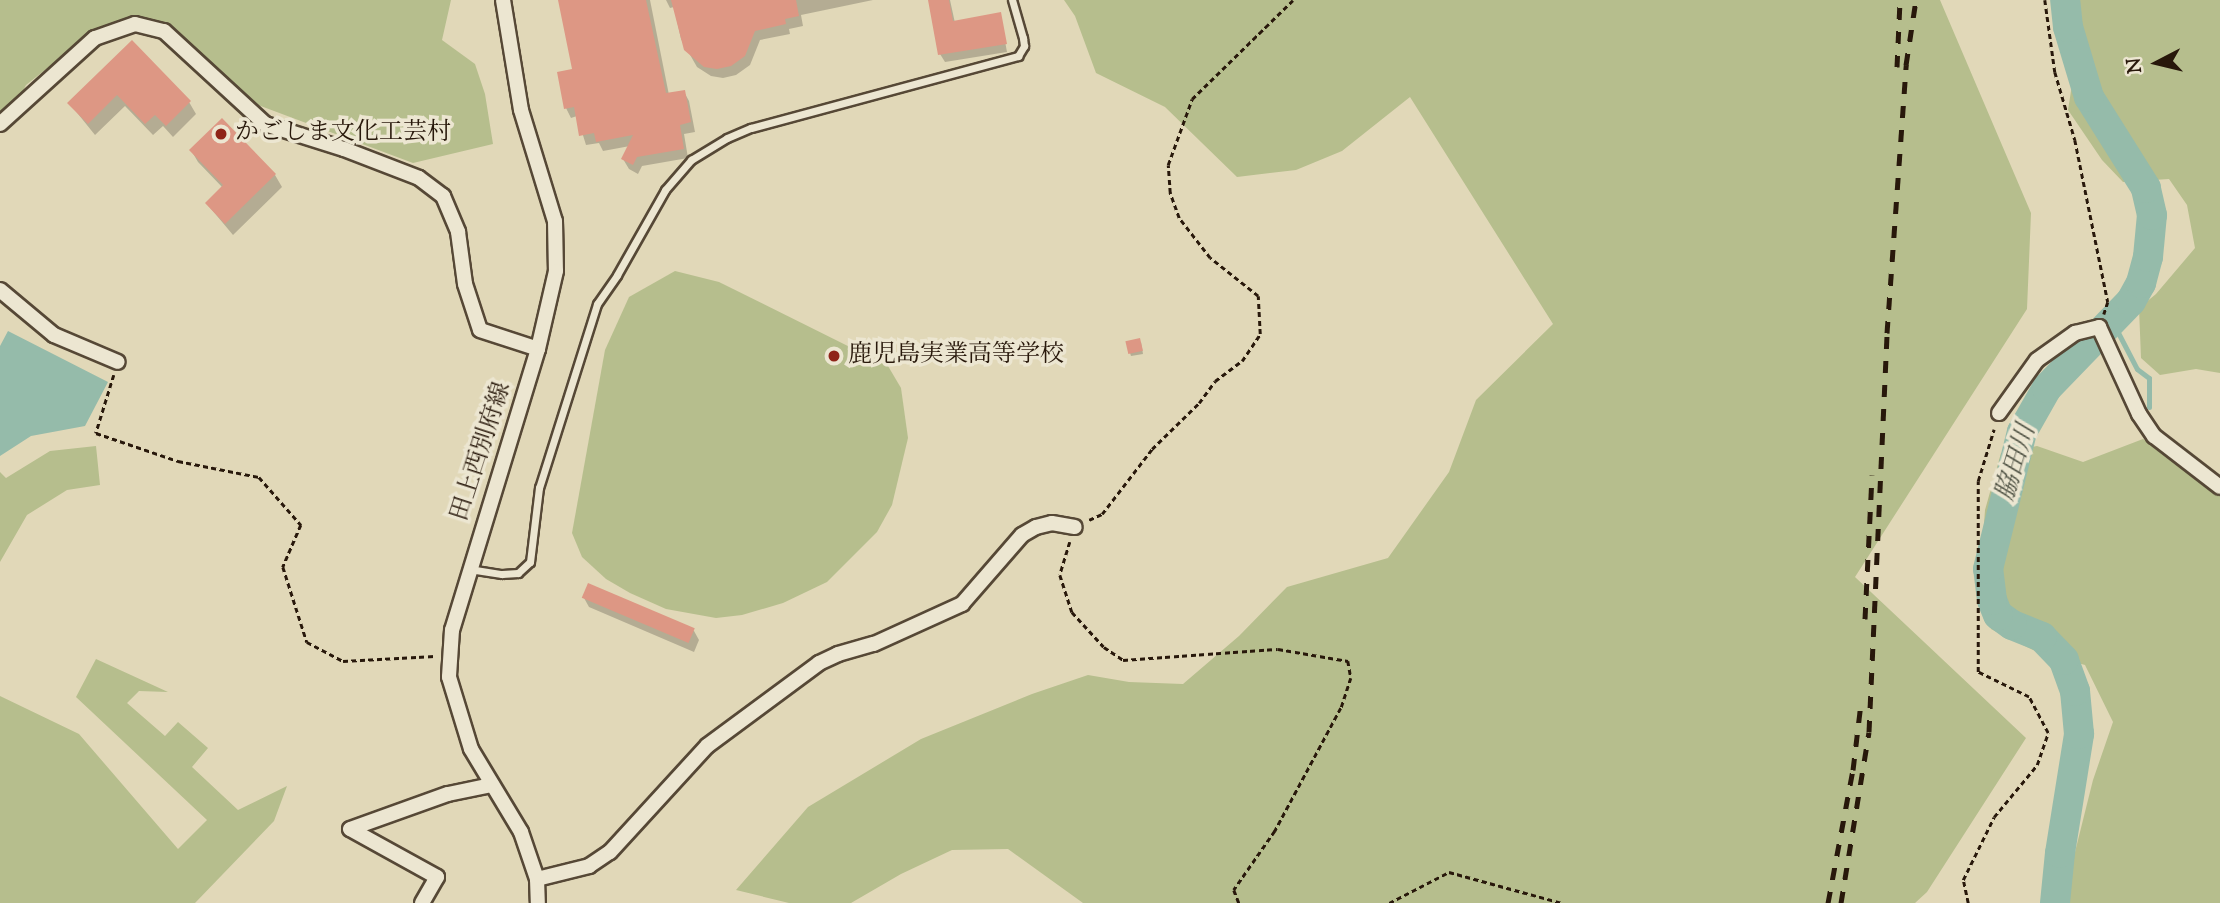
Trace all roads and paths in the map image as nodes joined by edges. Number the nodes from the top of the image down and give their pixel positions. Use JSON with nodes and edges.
{"nodes":[{"id":1,"x":503,"y":0,"type":"edge"},
{"id":2,"x":1012,"y":0,"type":"edge"},
{"id":3,"x":1293,"y":0,"type":"edge"},
{"id":4,"x":2045,"y":0,"type":"edge"},
{"id":5,"x":0,"y":124,"type":"edge"},
{"id":6,"x":0,"y":290,"type":"edge"},
{"id":7,"x":2099,"y":327,"type":"junction"},
{"id":8,"x":538,"y":349,"type":"junction"},
{"id":9,"x":118,"y":362,"type":"joint"},
{"id":10,"x":1999,"y":413,"type":"joint"},
{"id":11,"x":2220,"y":487,"type":"edge"},
{"id":12,"x":1075,"y":527,"type":"junction"},
{"id":13,"x":468,"y":568,"type":"junction"},
{"id":14,"x":449,"y":656,"type":"junction"},
{"id":15,"x":492,"y":785,"type":"junction"},
{"id":16,"x":537,"y":878,"type":"junction"},
{"id":17,"x":422,"y":903,"type":"edge"},
{"id":18,"x":538,"y":903,"type":"edge"},
{"id":19,"x":1239,"y":903,"type":"edge"},
{"id":20,"x":1389,"y":903,"type":"edge"},
{"id":21,"x":1562,"y":903,"type":"edge"},
{"id":22,"x":1968,"y":903,"type":"edge"}],
"edges":[{"from":1,"to":8,"type":"street","name":"田上西別府線"},
{"from":2,"to":13,"type":"lane"},
{"from":3,"to":12,"type":"path"},
{"from":4,"to":7,"type":"path"},
{"from":5,"to":8,"type":"street"},
{"from":6,"to":9,"type":"street"},
{"from":7,"to":10,"type":"street"},
{"from":7,"to":11,"type":"street"},
{"from":8,"to":13,"type":"street","name":"田上西別府線"},
{"from":9,"to":14,"type":"path"},
{"from":10,"to":22,"type":"path"},
{"from":12,"to":16,"type":"street"},
{"from":12,"to":19,"type":"path"},
{"from":13,"to":14,"type":"street","name":"田上西別府線"},
{"from":14,"to":15,"type":"street","name":"田上西別府線"},
{"from":15,"to":16,"type":"street","name":"田上西別府線"},
{"from":15,"to":17,"type":"street"},
{"from":16,"to":18,"type":"street","name":"田上西別府線"},
{"from":20,"to":21,"type":"path"}]}
